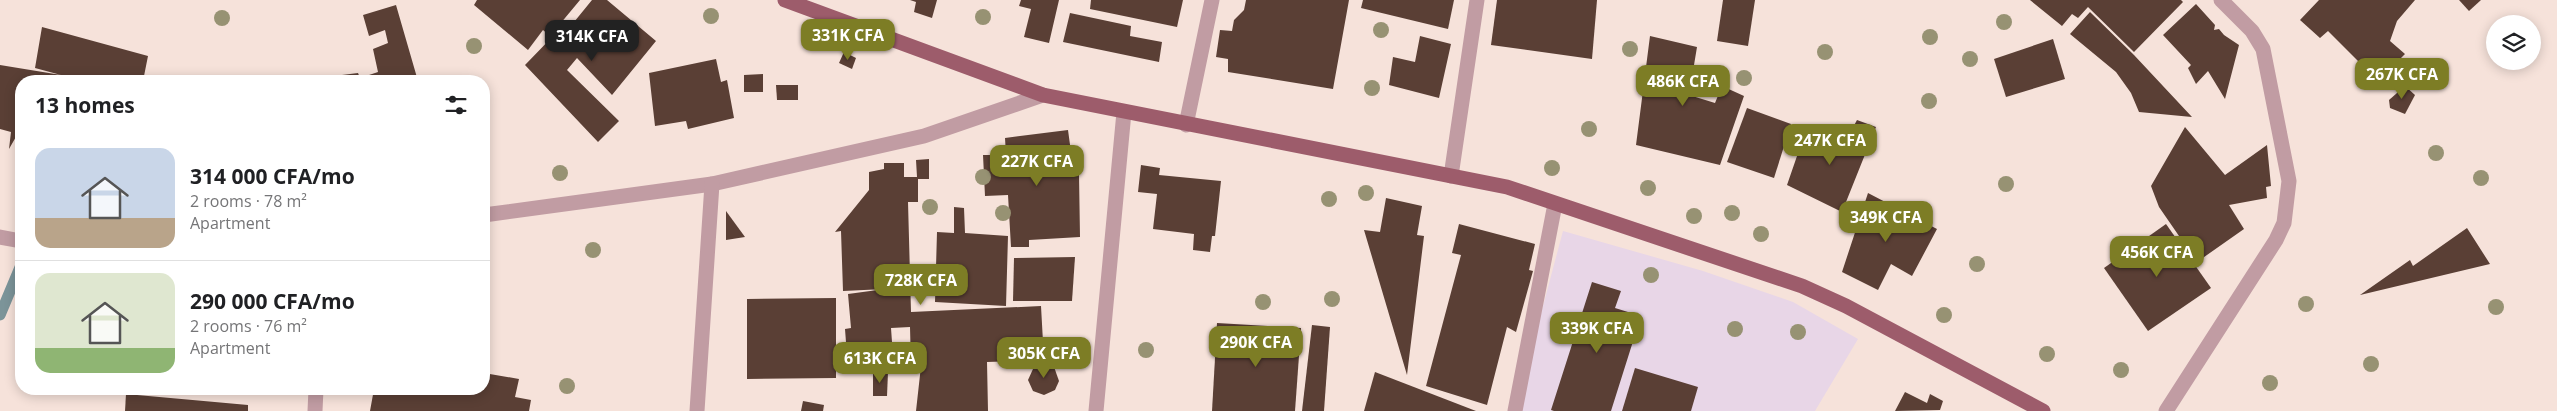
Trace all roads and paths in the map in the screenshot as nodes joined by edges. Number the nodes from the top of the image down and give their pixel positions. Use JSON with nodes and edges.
{"nodes":[{"id":1,"x":786,"y":0,"type":"edge"},
{"id":2,"x":1212,"y":0,"type":"edge"},
{"id":3,"x":1477,"y":0,"type":"edge"},
{"id":4,"x":2221,"y":0,"type":"edge"},
{"id":5,"x":1043,"y":95,"type":"junction"},
{"id":6,"x":1124,"y":112,"type":"junction"},
{"id":7,"x":1186,"y":125,"type":"junction"},
{"id":8,"x":1451,"y":176,"type":"junction"},
{"id":9,"x":712,"y":184,"type":"junction"},
{"id":10,"x":1555,"y":204,"type":"junction"},
{"id":11,"x":490,"y":214,"type":"edge"},
{"id":12,"x":0,"y":237,"type":"edge"},
{"id":13,"x":15,"y":240,"type":"edge"},
{"id":14,"x":316,"y":395,"type":"edge"},
{"id":15,"x":315,"y":411,"type":"edge"},
{"id":16,"x":697,"y":411,"type":"edge"},
{"id":17,"x":1096,"y":411,"type":"edge"},
{"id":18,"x":1515,"y":411,"type":"edge"},
{"id":19,"x":2043,"y":411,"type":"edge"},
{"id":20,"x":2166,"y":411,"type":"edge"}],
"edges":[{"from":1,"to":5,"type":"main road"},
{"from":2,"to":7,"type":"street"},
{"from":3,"to":8,"type":"street"},
{"from":4,"to":20,"type":"street"},
{"from":5,"to":6,"type":"main road"},
{"from":5,"to":9,"type":"street"},
{"from":6,"to":7,"type":"main road"},
{"from":6,"to":17,"type":"street"},
{"from":7,"to":8,"type":"main road"},
{"from":8,"to":10,"type":"main road"},
{"from":9,"to":11,"type":"street"},
{"from":9,"to":16,"type":"street"},
{"from":10,"to":18,"type":"street"},
{"from":10,"to":19,"type":"main road"},
{"from":12,"to":13,"type":"street"},
{"from":14,"to":15,"type":"street"}]}
